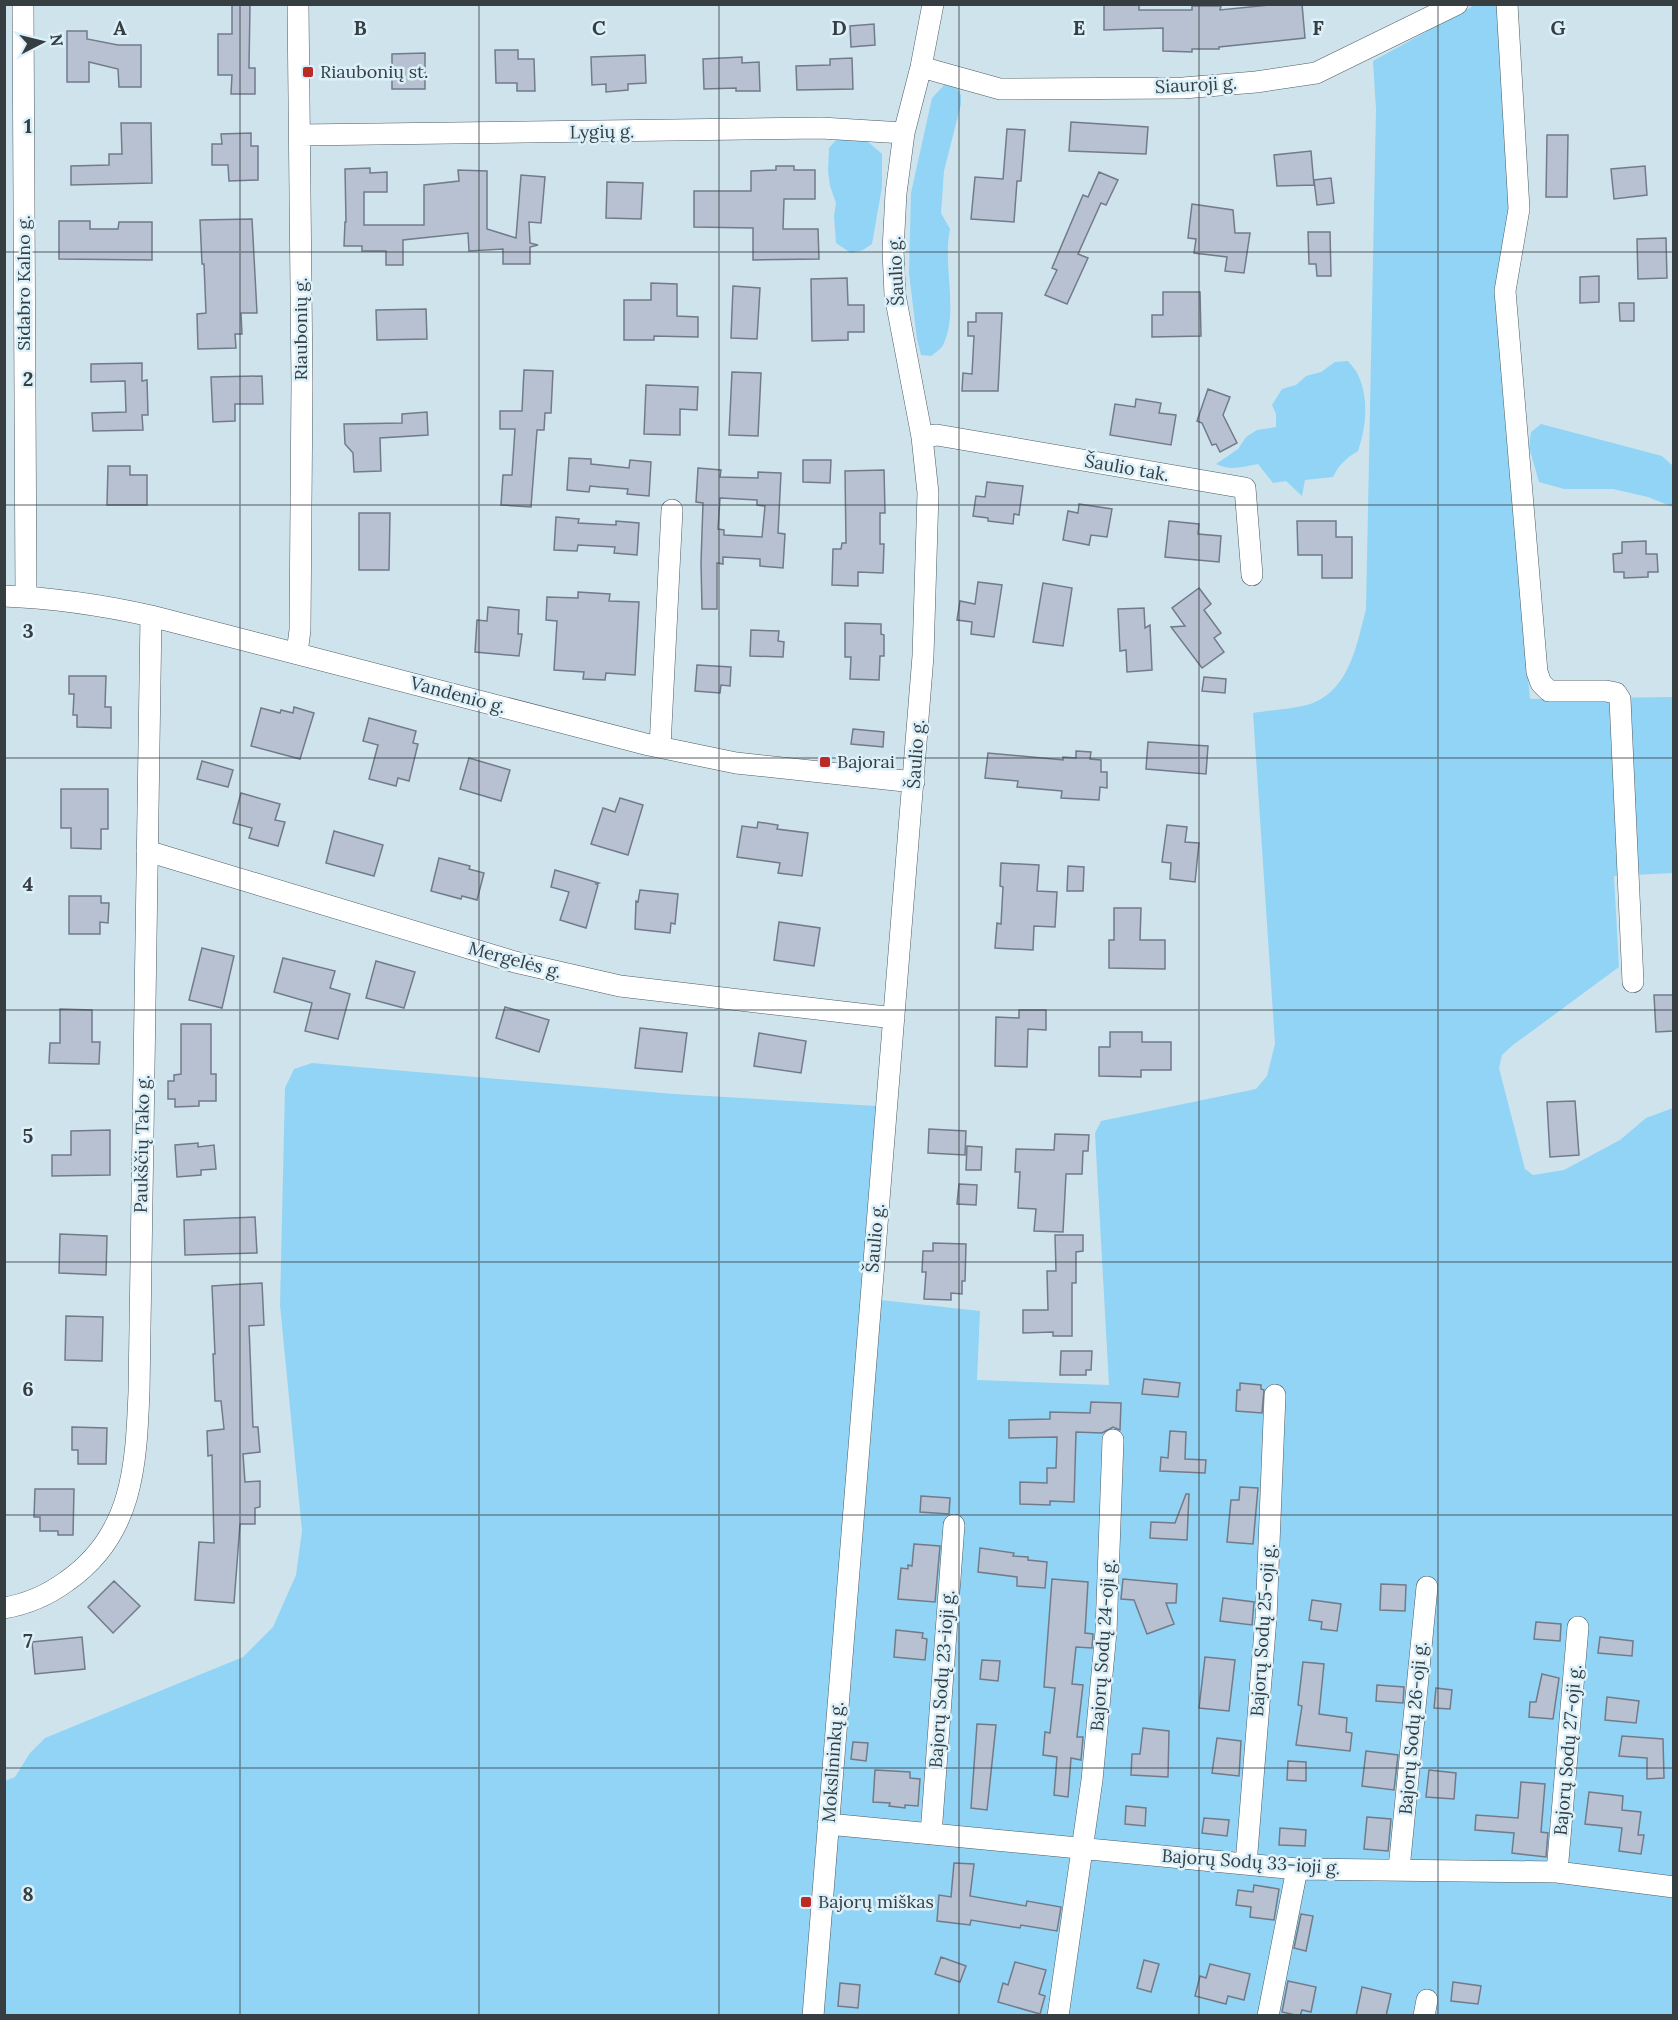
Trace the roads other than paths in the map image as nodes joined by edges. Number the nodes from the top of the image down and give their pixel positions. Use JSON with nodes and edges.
{"nodes":[{"id":1,"x":22,"y":4,"type":"edge"},
{"id":2,"x":298,"y":4,"type":"edge"},
{"id":3,"x":933,"y":4,"type":"edge"},
{"id":4,"x":1457,"y":4,"type":"edge"},
{"id":5,"x":1507,"y":4,"type":"edge"},
{"id":6,"x":921,"y":67,"type":"junction"},
{"id":7,"x":904,"y":133,"type":"junction"},
{"id":8,"x":300,"y":135,"type":"junction"},
{"id":9,"x":922,"y":437,"type":"junction"},
{"id":10,"x":672,"y":510,"type":"dead end"},
{"id":11,"x":1252,"y":575,"type":"dead end"},
{"id":12,"x":4,"y":596,"type":"edge"},
{"id":13,"x":26,"y":597,"type":"junction"},
{"id":14,"x":151,"y":616,"type":"junction"},
{"id":15,"x":297,"y":653,"type":"junction"},
{"id":16,"x":660,"y":747,"type":"junction"},
{"id":17,"x":914,"y":782,"type":"junction"},
{"id":18,"x":147,"y":851,"type":"junction"},
{"id":19,"x":1633,"y":982,"type":"dead end"},
{"id":20,"x":894,"y":1018,"type":"junction"},
{"id":21,"x":1275,"y":1395,"type":"dead end"},
{"id":22,"x":1113,"y":1440,"type":"dead end"},
{"id":23,"x":852,"y":1508,"type":"joint"},
{"id":24,"x":954,"y":1525,"type":"dead end"},
{"id":25,"x":1426,"y":1587,"type":"dead end"},
{"id":26,"x":4,"y":1608,"type":"edge"},
{"id":27,"x":1578,"y":1628,"type":"dead end"},
{"id":28,"x":828,"y":1824,"type":"junction"},
{"id":29,"x":931,"y":1834,"type":"junction"},
{"id":30,"x":1083,"y":1849,"type":"junction"},
{"id":31,"x":1246,"y":1864,"type":"junction"},
{"id":32,"x":1297,"y":1869,"type":"junction"},
{"id":33,"x":1399,"y":1869,"type":"junction"},
{"id":34,"x":1557,"y":1872,"type":"junction"},
{"id":35,"x":1674,"y":1887,"type":"edge"},
{"id":36,"x":813,"y":2016,"type":"edge"},
{"id":37,"x":1058,"y":2016,"type":"edge"},
{"id":38,"x":1268,"y":2016,"type":"edge"}],
"edges":[{"from":1,"to":13,"type":"street","name":"Sidabro Kalno g."},
{"from":2,"to":8,"type":"street","name":"Riaubonių g."},
{"from":3,"to":6,"type":"street","name":"Šaulio g."},
{"from":4,"to":6,"type":"street","name":"Siauroji g."},
{"from":5,"to":19,"type":"street"},
{"from":6,"to":7,"type":"street","name":"Šaulio g."},
{"from":7,"to":8,"type":"street","name":"Lygių g."},
{"from":7,"to":9,"type":"street","name":"Šaulio g."},
{"from":8,"to":15,"type":"street","name":"Riaubonių g."},
{"from":9,"to":11,"type":"street","name":"Šaulio tak."},
{"from":9,"to":17,"type":"street","name":"Šaulio g."},
{"from":10,"to":16,"type":"street"},
{"from":12,"to":13,"type":"street","name":"Vandenio g."},
{"from":13,"to":14,"type":"street","name":"Vandenio g."},
{"from":14,"to":15,"type":"street","name":"Vandenio g."},
{"from":14,"to":18,"type":"street","name":"Paukščių Tako g."},
{"from":15,"to":16,"type":"street","name":"Vandenio g."},
{"from":16,"to":17,"type":"street","name":"Vandenio g."},
{"from":17,"to":20,"type":"street","name":"Šaulio g."},
{"from":18,"to":20,"type":"street","name":"Mergelės g."},
{"from":18,"to":26,"type":"street","name":"Paukščių Tako g."},
{"from":20,"to":23,"type":"street","name":"Šaulio g."},
{"from":21,"to":31,"type":"street","name":"Bajorų Sodų 25-oji g."},
{"from":22,"to":30,"type":"street","name":"Bajorų Sodų 24-oji g."},
{"from":23,"to":28,"type":"street","name":"Mokslininkų g."},
{"from":24,"to":29,"type":"street","name":"Bajorų Sodų 23-ioji g."},
{"from":25,"to":33,"type":"street","name":"Bajorų Sodų 26-oji g."},
{"from":27,"to":34,"type":"street","name":"Bajorų Sodų 27-oji g."},
{"from":28,"to":29,"type":"street","name":"Bajorų Sodų 33-ioji g."},
{"from":28,"to":36,"type":"street","name":"Mokslininkų g."},
{"from":29,"to":30,"type":"street","name":"Bajorų Sodų 33-ioji g."},
{"from":30,"to":31,"type":"street","name":"Bajorų Sodų 33-ioji g."},
{"from":30,"to":37,"type":"street","name":"Bajorų Sodų 24-oji g."},
{"from":31,"to":32,"type":"street","name":"Bajorų Sodų 33-ioji g."},
{"from":32,"to":33,"type":"street","name":"Bajorų Sodų 33-ioji g."},
{"from":32,"to":38,"type":"street"},
{"from":33,"to":34,"type":"street","name":"Bajorų Sodų 33-ioji g."},
{"from":34,"to":35,"type":"street","name":"Bajorų Sodų 33-ioji g."}]}
